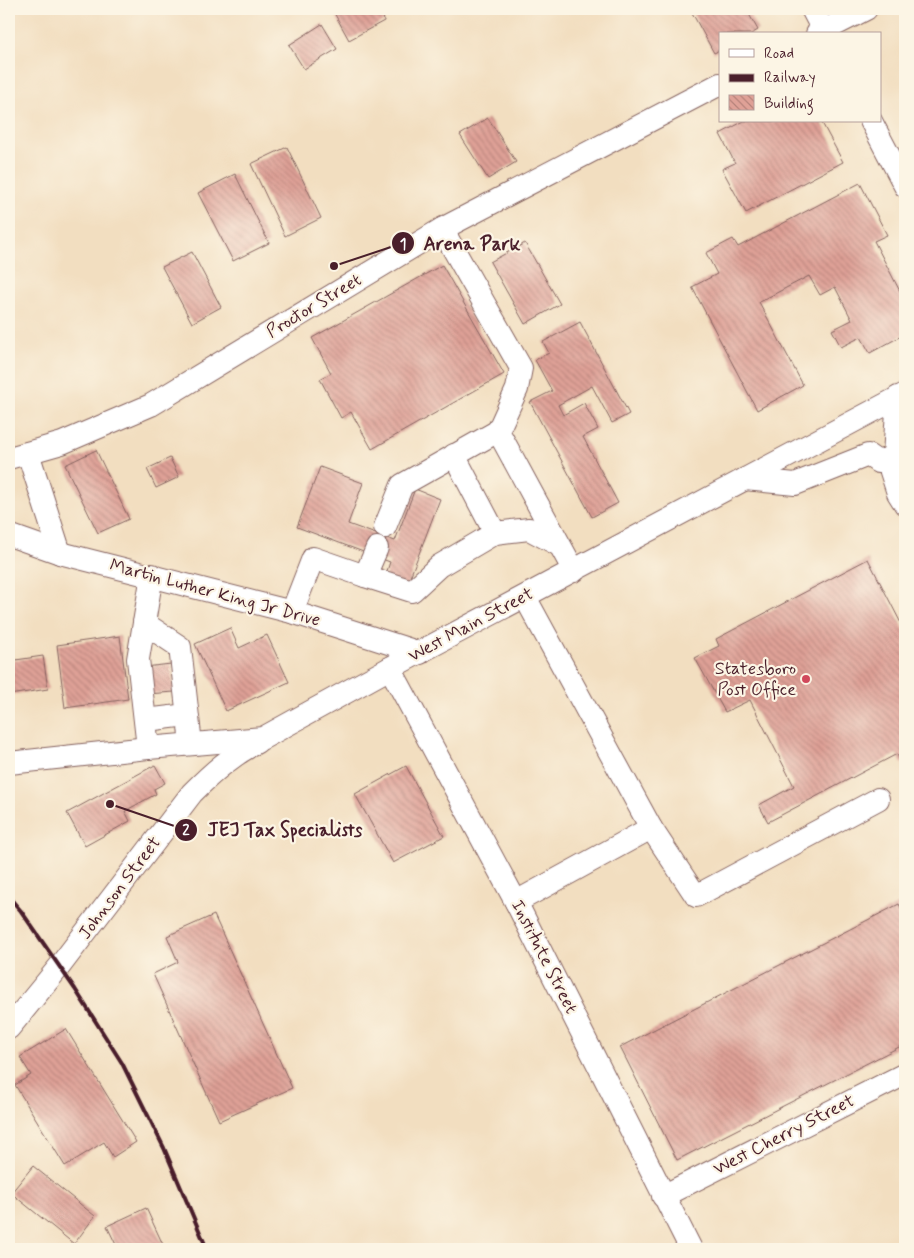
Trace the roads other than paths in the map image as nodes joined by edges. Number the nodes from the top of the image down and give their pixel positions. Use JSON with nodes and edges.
{"nodes":[{"id":1,"x":812,"y":9,"type":"edge"},
{"id":2,"x":866,"y":9,"type":"edge"},
{"id":3,"x":822,"y":32,"type":"edge"},
{"id":4,"x":824,"y":32,"type":"edge"},
{"id":5,"x":719,"y":85,"type":"edge"},
{"id":6,"x":872,"y":122,"type":"edge"},
{"id":7,"x":905,"y":186,"type":"edge"},
{"id":8,"x":442,"y":229,"type":"junction"},
{"id":9,"x":902,"y":396,"type":"edge"},
{"id":10,"x":498,"y":432,"type":"junction"},
{"id":11,"x":454,"y":455,"type":"junction"},
{"id":12,"x":18,"y":456,"type":"edge"},
{"id":13,"x":896,"y":459,"type":"edge"},
{"id":14,"x":745,"y":480,"type":"junction"},
{"id":15,"x":905,"y":504,"type":"edge"},
{"id":16,"x":385,"y":527,"type":"dead end"},
{"id":17,"x":495,"y":533,"type":"junction"},
{"id":18,"x":9,"y":535,"type":"edge"},
{"id":19,"x":559,"y":545,"type":"junction"},
{"id":20,"x":376,"y":548,"type":"dead end"},
{"id":21,"x":60,"y":553,"type":"junction"},
{"id":22,"x":574,"y":570,"type":"junction"},
{"id":23,"x":152,"y":576,"type":"junction"},
{"id":24,"x":365,"y":576,"type":"junction"},
{"id":25,"x":525,"y":597,"type":"junction"},
{"id":26,"x":292,"y":612,"type":"junction"},
{"id":27,"x":144,"y":623,"type":"junction"},
{"id":28,"x":420,"y":653,"type":"junction"},
{"id":29,"x":390,"y":668,"type":"junction"},
{"id":30,"x":187,"y":715,"type":"junction"},
{"id":31,"x":146,"y":720,"type":"junction"},
{"id":32,"x":263,"y":738,"type":"junction"},
{"id":33,"x":191,"y":744,"type":"junction"},
{"id":34,"x":148,"y":748,"type":"junction"},
{"id":35,"x":9,"y":763,"type":"edge"},
{"id":36,"x":878,"y":799,"type":"dead end"},
{"id":37,"x":651,"y":828,"type":"junction"},
{"id":38,"x":516,"y":902,"type":"junction"},
{"id":39,"x":9,"y":1028,"type":"edge"},
{"id":40,"x":905,"y":1074,"type":"edge"},
{"id":41,"x":664,"y":1196,"type":"junction"},
{"id":42,"x":691,"y":1249,"type":"edge"}],
"edges":[{"from":1,"to":3,"type":"street"},
{"from":2,"to":4,"type":"street"},
{"from":5,"to":8,"type":"street","name":"Proctor Street"},
{"from":6,"to":7,"type":"street"},
{"from":8,"to":10,"type":"street"},
{"from":8,"to":12,"type":"street","name":"Proctor Street"},
{"from":9,"to":13,"type":"street"},
{"from":9,"to":14,"type":"street","name":"West Main Street"},
{"from":10,"to":11,"type":"street"},
{"from":10,"to":19,"type":"street"},
{"from":11,"to":16,"type":"street"},
{"from":11,"to":17,"type":"street"},
{"from":12,"to":21,"type":"street"},
{"from":13,"to":14,"type":"street"},
{"from":13,"to":15,"type":"street"},
{"from":14,"to":22,"type":"street","name":"West Main Street"},
{"from":17,"to":19,"type":"street"},
{"from":17,"to":24,"type":"street"},
{"from":18,"to":21,"type":"street","name":"Martin Luther King Jr Drive"},
{"from":19,"to":22,"type":"street"},
{"from":20,"to":24,"type":"street"},
{"from":21,"to":23,"type":"street","name":"Martin Luther King Jr Drive"},
{"from":22,"to":25,"type":"street","name":"West Main Street"},
{"from":23,"to":26,"type":"street","name":"Martin Luther King Jr Drive"},
{"from":23,"to":27,"type":"street"},
{"from":24,"to":26,"type":"street"},
{"from":25,"to":28,"type":"street","name":"West Main Street"},
{"from":25,"to":37,"type":"street"},
{"from":26,"to":28,"type":"street","name":"Martin Luther King Jr Drive"},
{"from":27,"to":30,"type":"street"},
{"from":27,"to":31,"type":"street"},
{"from":28,"to":29,"type":"street","name":"West Main Street"},
{"from":29,"to":32,"type":"street","name":"West Main Street"},
{"from":29,"to":38,"type":"street","name":"Institute Street"},
{"from":30,"to":31,"type":"street"},
{"from":30,"to":33,"type":"street"},
{"from":31,"to":34,"type":"street"},
{"from":32,"to":33,"type":"street","name":"West Main Street"},
{"from":32,"to":39,"type":"street","name":"Johnson Street"},
{"from":33,"to":34,"type":"street","name":"West Main Street"},
{"from":34,"to":35,"type":"street","name":"West Main Street"},
{"from":36,"to":37,"type":"street"},
{"from":37,"to":38,"type":"street"},
{"from":38,"to":41,"type":"street","name":"Institute Street"},
{"from":40,"to":41,"type":"street","name":"West Cherry Street"},
{"from":41,"to":42,"type":"street","name":"Institute Street"}]}
